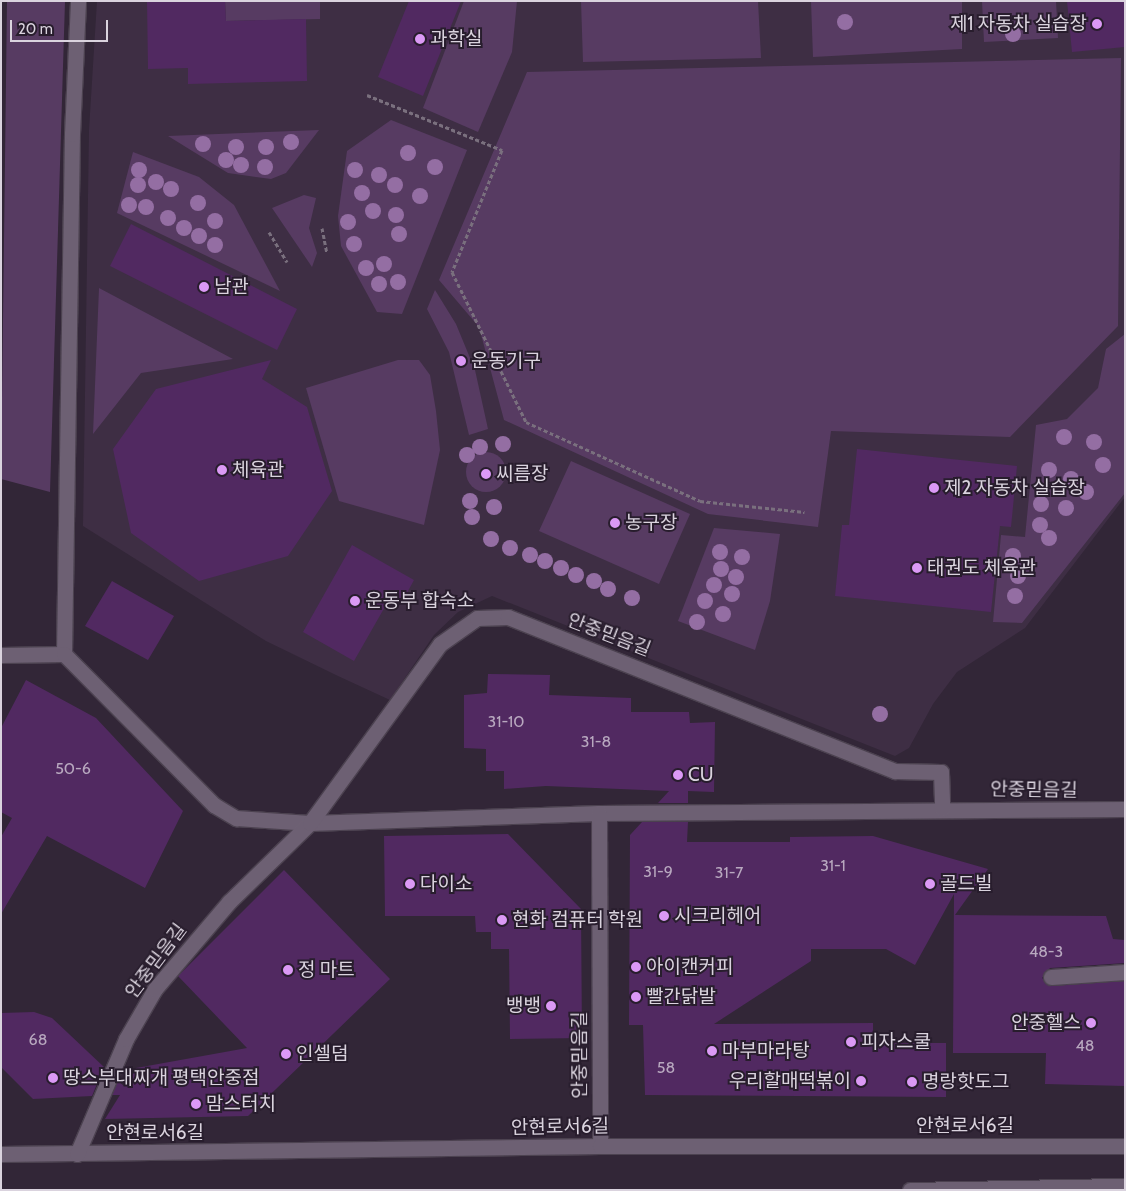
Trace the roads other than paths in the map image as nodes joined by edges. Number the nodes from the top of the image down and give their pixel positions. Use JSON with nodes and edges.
{"nodes":[{"id":1,"x":78,"y":1,"type":"edge"},
{"id":2,"x":64,"y":654,"type":"junction"},
{"id":3,"x":1,"y":655,"type":"edge"},
{"id":4,"x":942,"y":808,"type":"junction"},
{"id":5,"x":1125,"y":809,"type":"edge"},
{"id":6,"x":599,"y":813,"type":"junction"},
{"id":7,"x":310,"y":822,"type":"junction"},
{"id":8,"x":1125,"y":972,"type":"edge"},
{"id":9,"x":1051,"y":977,"type":"dead end"},
{"id":10,"x":1123,"y":1142,"type":"edge"},
{"id":11,"x":600,"y":1146,"type":"junction"},
{"id":12,"x":1,"y":1154,"type":"edge"},
{"id":13,"x":77,"y":1154,"type":"junction"},
{"id":14,"x":1125,"y":1186,"type":"edge"},
{"id":15,"x":910,"y":1190,"type":"edge"}],
"edges":[{"from":1,"to":2,"type":"street"},
{"from":2,"to":3,"type":"street"},
{"from":2,"to":7,"type":"street","name":"안중믿음길"},
{"from":4,"to":5,"type":"street","name":"안중믿음길"},
{"from":4,"to":6,"type":"street","name":"안중믿음길"},
{"from":4,"to":7,"type":"street","name":"안중믿음길"},
{"from":6,"to":7,"type":"street","name":"안중믿음길"},
{"from":6,"to":11,"type":"street","name":"안중믿음길"},
{"from":7,"to":13,"type":"street","name":"안중믿음길"},
{"from":8,"to":9,"type":"street"},
{"from":10,"to":11,"type":"street","name":"안현로서6길"},
{"from":11,"to":13,"type":"street","name":"안현로서6길"},
{"from":12,"to":13,"type":"street","name":"안현로서6길"},
{"from":14,"to":15,"type":"street"}]}
